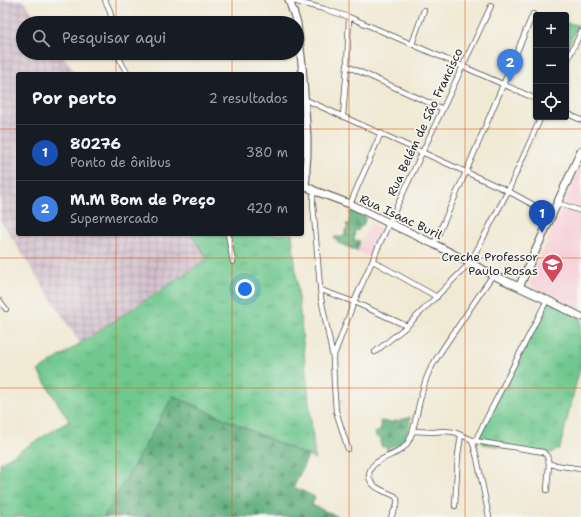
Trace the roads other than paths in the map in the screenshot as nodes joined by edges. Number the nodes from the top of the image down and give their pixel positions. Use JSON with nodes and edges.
{"nodes":[{"id":1,"x":105,"y":0,"type":"edge"},
{"id":2,"x":289,"y":0,"type":"edge"},
{"id":3,"x":491,"y":6,"type":"dead end"},
{"id":4,"x":424,"y":10,"type":"dead end"},
{"id":5,"x":533,"y":14,"type":"dead end"},
{"id":6,"x":111,"y":16,"type":"edge"},
{"id":7,"x":295,"y":16,"type":"edge"},
{"id":8,"x":349,"y":17,"type":"junction"},
{"id":9,"x":581,"y":32,"type":"edge"},
{"id":10,"x":412,"y":44,"type":"junction"},
{"id":11,"x":569,"y":57,"type":"edge"},
{"id":12,"x":120,"y":60,"type":"edge"},
{"id":13,"x":300,"y":60,"type":"edge"},
{"id":14,"x":347,"y":66,"type":"junction"},
{"id":15,"x":462,"y":66,"type":"junction"},
{"id":16,"x":127,"y":72,"type":"edge"},
{"id":17,"x":302,"y":72,"type":"edge"},
{"id":18,"x":503,"y":84,"type":"junction"},
{"id":19,"x":533,"y":98,"type":"edge"},
{"id":20,"x":304,"y":99,"type":"joint"},
{"id":21,"x":443,"y":109,"type":"junction"},
{"id":22,"x":569,"y":114,"type":"edge"},
{"id":23,"x":343,"y":116,"type":"junction"},
{"id":24,"x":540,"y":120,"type":"edge"},
{"id":25,"x":581,"y":120,"type":"edge"},
{"id":26,"x":381,"y":133,"type":"junction"},
{"id":27,"x":581,"y":150,"type":"edge"},
{"id":28,"x":423,"y":152,"type":"junction"},
{"id":29,"x":304,"y":168,"type":"edge"},
{"id":30,"x":466,"y":172,"type":"junction"},
{"id":31,"x":304,"y":181,"type":"edge"},
{"id":32,"x":304,"y":187,"type":"edge"},
{"id":33,"x":315,"y":191,"type":"junction"},
{"id":34,"x":508,"y":191,"type":"junction"},
{"id":35,"x":557,"y":203,"type":"junction"},
{"id":36,"x":350,"y":204,"type":"junction"},
{"id":37,"x":581,"y":211,"type":"edge"},
{"id":38,"x":552,"y":215,"type":"junction"},
{"id":39,"x":390,"y":223,"type":"junction"},
{"id":40,"x":228,"y":236,"type":"edge"},
{"id":41,"x":434,"y":244,"type":"junction"},
{"id":42,"x":373,"y":261,"type":"junction"},
{"id":43,"x":233,"y":262,"type":"dead end"},
{"id":44,"x":470,"y":263,"type":"junction"},
{"id":45,"x":492,"y":275,"type":"junction"},
{"id":46,"x":519,"y":287,"type":"junction"},
{"id":47,"x":321,"y":290,"type":"junction"},
{"id":48,"x":437,"y":297,"type":"junction"},
{"id":49,"x":547,"y":300,"type":"junction"},
{"id":50,"x":0,"y":301,"type":"edge"},
{"id":51,"x":354,"y":302,"type":"junction"},
{"id":52,"x":6,"y":309,"type":"dead end"},
{"id":53,"x":581,"y":317,"type":"edge"},
{"id":54,"x":407,"y":326,"type":"junction"},
{"id":55,"x":375,"y":352,"type":"dead end"},
{"id":56,"x":333,"y":358,"type":"junction"},
{"id":57,"x":413,"y":431,"type":"junction"},
{"id":58,"x":461,"y":435,"type":"junction"},
{"id":59,"x":473,"y":440,"type":"junction"},
{"id":60,"x":348,"y":449,"type":"dead end"},
{"id":61,"x":549,"y":464,"type":"junction"},
{"id":62,"x":581,"y":469,"type":"edge"},
{"id":63,"x":547,"y":490,"type":"dead end"},
{"id":64,"x":455,"y":506,"type":"dead end"},
{"id":65,"x":391,"y":517,"type":"edge"},
{"id":66,"x":489,"y":517,"type":"edge"}],
"edges":[{"from":1,"to":6,"type":"street"},
{"from":2,"to":7,"type":"main road"},
{"from":2,"to":8,"type":"street"},
{"from":3,"to":15,"type":"street","name":"Rua Belém de São Francisco"},
{"from":4,"to":10,"type":"street"},
{"from":5,"to":18,"type":"street"},
{"from":8,"to":10,"type":"street"},
{"from":8,"to":14,"type":"street"},
{"from":9,"to":11,"type":"street"},
{"from":10,"to":15,"type":"street"},
{"from":12,"to":16,"type":"street"},
{"from":13,"to":17,"type":"main road"},
{"from":14,"to":21,"type":"street"},
{"from":14,"to":23,"type":"street"},
{"from":15,"to":18,"type":"street"},
{"from":15,"to":21,"type":"street","name":"Rua Belém de São Francisco"},
{"from":18,"to":19,"type":"street"},
{"from":18,"to":30,"type":"street"},
{"from":20,"to":23,"type":"street"},
{"from":20,"to":29,"type":"main road"},
{"from":21,"to":28,"type":"street","name":"Rua Belém de São Francisco"},
{"from":22,"to":25,"type":"street"},
{"from":23,"to":26,"type":"street"},
{"from":24,"to":34,"type":"street"},
{"from":26,"to":28,"type":"street"},
{"from":26,"to":36,"type":"street"},
{"from":27,"to":35,"type":"main road"},
{"from":28,"to":30,"type":"street"},
{"from":28,"to":39,"type":"street","name":"Rua Belém de São Francisco"},
{"from":29,"to":31,"type":"main road"},
{"from":30,"to":34,"type":"street"},
{"from":30,"to":41,"type":"street"},
{"from":32,"to":33,"type":"main road","name":"Rua Isaac Buril"},
{"from":33,"to":36,"type":"main road","name":"Rua Isaac Buril"},
{"from":33,"to":47,"type":"street","name":"Rua Belém de São Francisco"},
{"from":34,"to":38,"type":"street"},
{"from":34,"to":44,"type":"street"},
{"from":35,"to":37,"type":"street"},
{"from":35,"to":38,"type":"main road"},
{"from":36,"to":39,"type":"main road","name":"Rua Isaac Buril"},
{"from":38,"to":46,"type":"main road"},
{"from":39,"to":41,"type":"main road","name":"Rua Isaac Buril"},
{"from":39,"to":42,"type":"street","name":"Rua Belém de São Francisco"},
{"from":40,"to":43,"type":"street"},
{"from":41,"to":44,"type":"main road","name":"Rua Isaac Buril"},
{"from":42,"to":48,"type":"street"},
{"from":42,"to":51,"type":"street","name":"Rua Belém de São Francisco"},
{"from":44,"to":45,"type":"main road","name":"Rua Isaac Buril"},
{"from":44,"to":48,"type":"street"},
{"from":45,"to":46,"type":"main road","name":"Rua Isaac Buril"},
{"from":45,"to":57,"type":"street"},
{"from":46,"to":49,"type":"main road","name":"Rua Isaac Buril"},
{"from":47,"to":51,"type":"street"},
{"from":47,"to":56,"type":"street","name":"Rua Belém de São Francisco"},
{"from":48,"to":54,"type":"street"},
{"from":49,"to":53,"type":"main road","name":"Rua Isaac Buril"},
{"from":49,"to":59,"type":"street"},
{"from":50,"to":52,"type":"street"},
{"from":51,"to":54,"type":"street"},
{"from":51,"to":56,"type":"street","name":"Rua Belém de São Francisco"},
{"from":54,"to":55,"type":"street"},
{"from":56,"to":60,"type":"street","name":"Rua Belém de São Francisco"},
{"from":57,"to":58,"type":"street"},
{"from":57,"to":65,"type":"street"},
{"from":58,"to":59,"type":"street"},
{"from":58,"to":64,"type":"street"},
{"from":59,"to":61,"type":"street"},
{"from":59,"to":66,"type":"street"},
{"from":61,"to":62,"type":"street"},
{"from":61,"to":63,"type":"street"}]}
